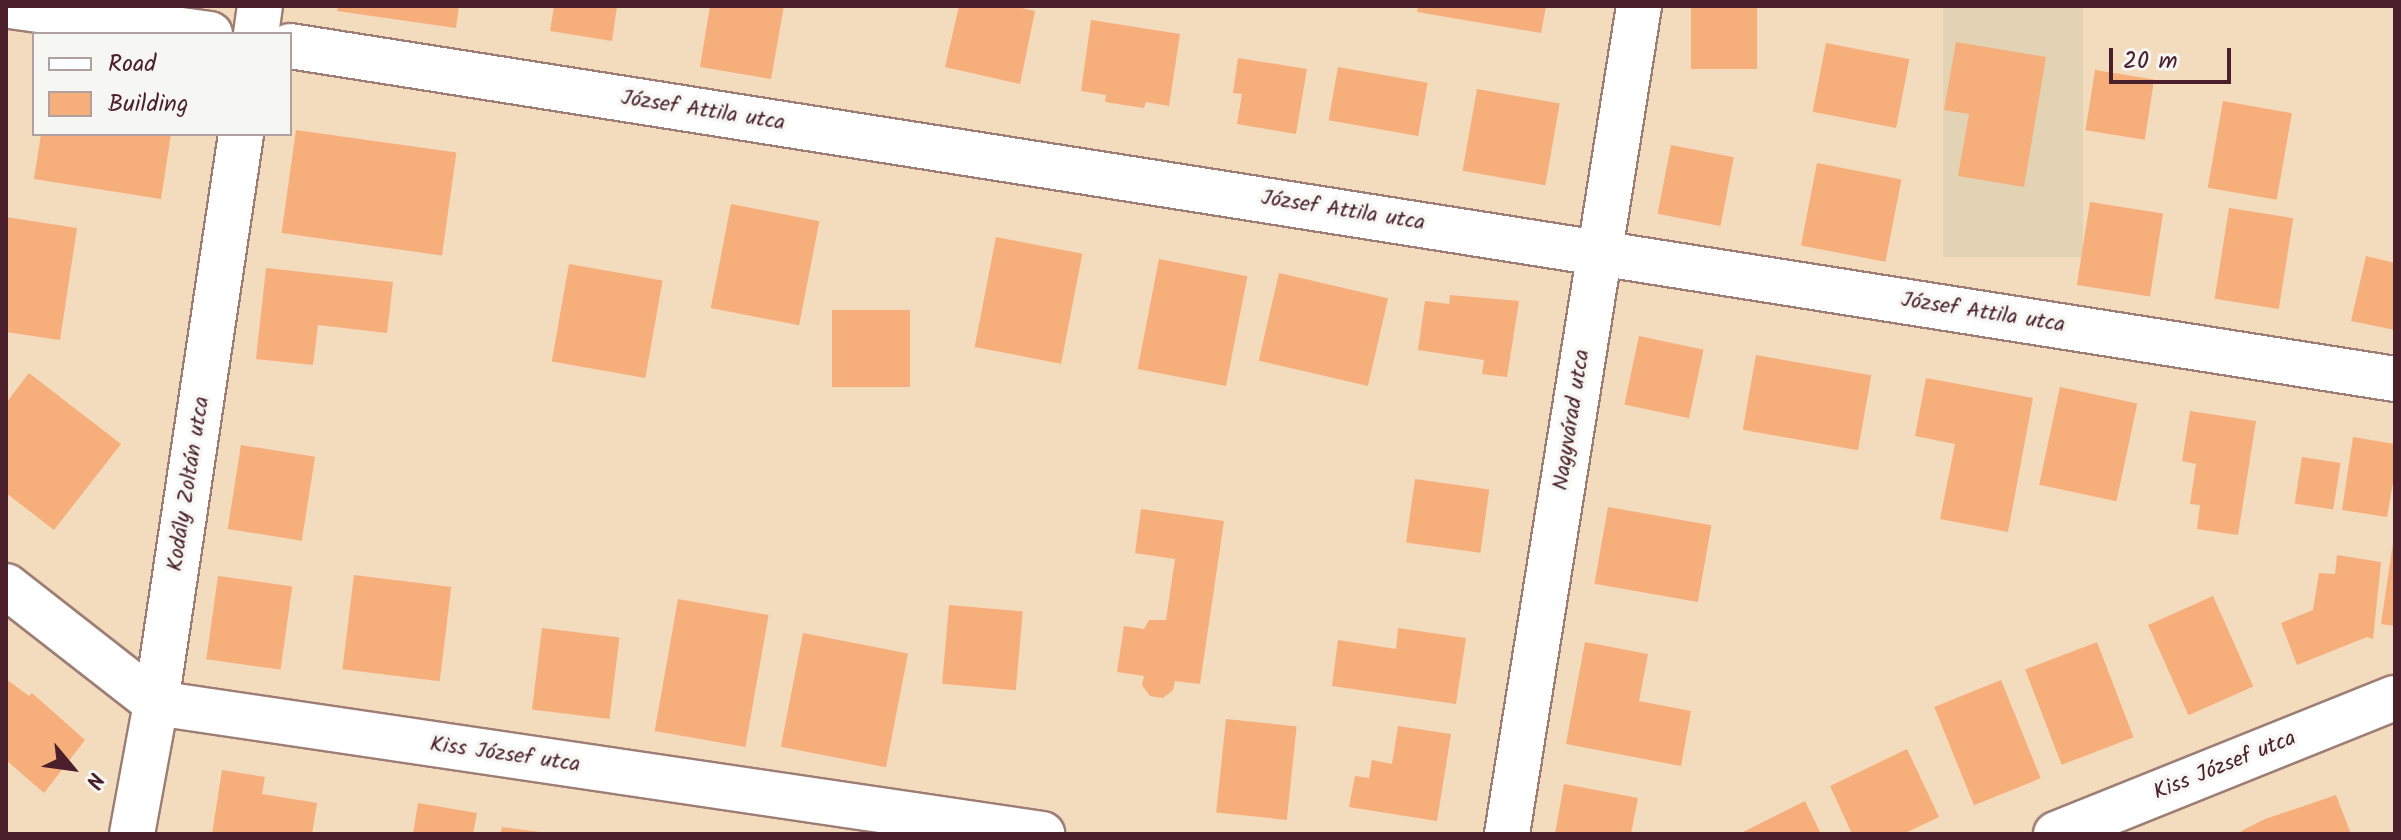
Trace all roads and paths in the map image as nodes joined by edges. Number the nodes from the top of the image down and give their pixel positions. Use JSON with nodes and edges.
{"nodes":[{"id":1,"x":10,"y":6,"type":"edge"},
{"id":2,"x":260,"y":6,"type":"edge"},
{"id":3,"x":1639,"y":6,"type":"edge"},
{"id":4,"x":196,"y":32,"type":"edge"},
{"id":5,"x":256,"y":32,"type":"edge"},
{"id":6,"x":292,"y":46,"type":"edge"},
{"id":7,"x":241,"y":136,"type":"edge"},
{"id":8,"x":1598,"y":251,"type":"junction"},
{"id":9,"x":2395,"y":379,"type":"edge"},
{"id":10,"x":6,"y":586,"type":"edge"},
{"id":11,"x":2395,"y":698,"type":"edge"},
{"id":12,"x":156,"y":703,"type":"junction"},
{"id":13,"x":834,"y":819,"type":"edge"},
{"id":14,"x":132,"y":834,"type":"edge"},
{"id":15,"x":1042,"y":834,"type":"edge"},
{"id":16,"x":1507,"y":834,"type":"edge"},
{"id":17,"x":2056,"y":834,"type":"edge"}],
"edges":[{"from":1,"to":4,"type":"street"},
{"from":2,"to":5,"type":"street"},
{"from":3,"to":8,"type":"street","name":"Nagyvárad utca"},
{"from":6,"to":8,"type":"street","name":"József Attila utca"},
{"from":7,"to":12,"type":"street","name":"Kodály Zoltán utca"},
{"from":8,"to":9,"type":"street","name":"József Attila utca"},
{"from":8,"to":16,"type":"street","name":"Nagyvárad utca"},
{"from":10,"to":12,"type":"street","name":"Kiss József utca"},
{"from":11,"to":17,"type":"street","name":"Kiss József utca"},
{"from":12,"to":13,"type":"street","name":"Kiss József utca"},
{"from":12,"to":14,"type":"street","name":"Kodály Zoltán utca"},
{"from":13,"to":15,"type":"street","name":"Kiss József utca"}]}
